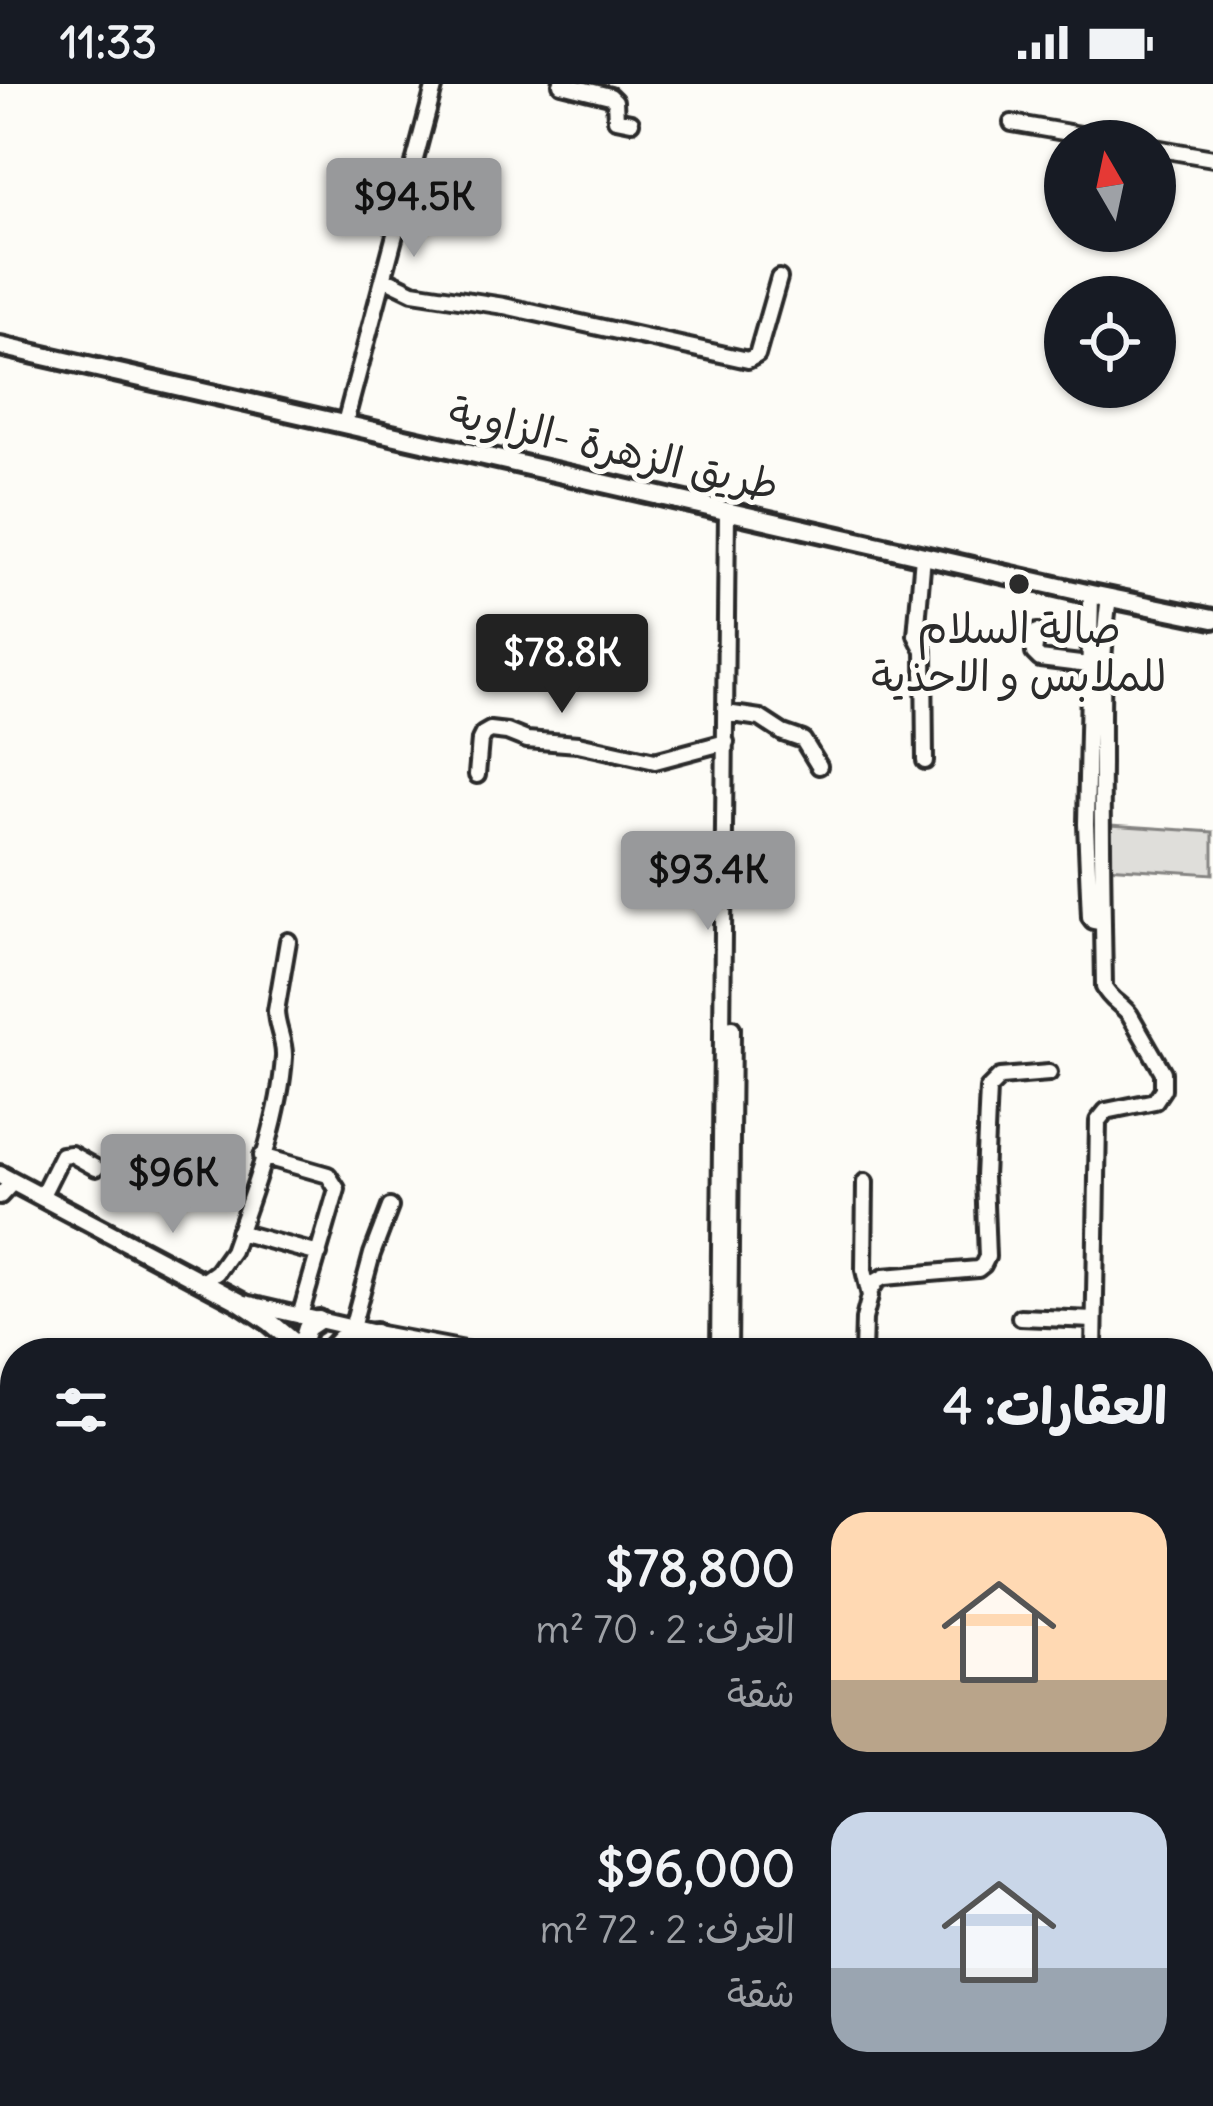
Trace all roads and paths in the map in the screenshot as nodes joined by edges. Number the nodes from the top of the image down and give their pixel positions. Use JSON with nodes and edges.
{"nodes":[{"id":1,"x":435,"y":84,"type":"edge"},
{"id":2,"x":561,"y":84,"type":"edge"},
{"id":3,"x":631,"y":122,"type":"dead end"},
{"id":4,"x":1012,"y":123,"type":"dead end"},
{"id":5,"x":1044,"y":129,"type":"edge"},
{"id":6,"x":1176,"y":152,"type":"edge"},
{"id":7,"x":1213,"y":158,"type":"edge"},
{"id":8,"x":384,"y":278,"type":"junction"},
{"id":9,"x":779,"y":278,"type":"dead end"},
{"id":10,"x":0,"y":346,"type":"edge"},
{"id":11,"x":345,"y":423,"type":"junction"},
{"id":12,"x":731,"y":512,"type":"junction"},
{"id":13,"x":923,"y":556,"type":"junction"},
{"id":14,"x":1100,"y":595,"type":"junction"},
{"id":15,"x":1213,"y":619,"type":"edge"},
{"id":16,"x":1037,"y":632,"type":"dead end"},
{"id":17,"x":1093,"y":655,"type":"junction"},
{"id":18,"x":730,"y":714,"type":"junction"},
{"id":19,"x":726,"y":742,"type":"junction"},
{"id":20,"x":925,"y":761,"type":"dead end"},
{"id":21,"x":819,"y":766,"type":"dead end"},
{"id":22,"x":477,"y":775,"type":"dead end"},
{"id":23,"x":288,"y":941,"type":"dead end"},
{"id":24,"x":1049,"y":1073,"type":"dead end"},
{"id":25,"x":262,"y":1156,"type":"junction"},
{"id":26,"x":96,"y":1168,"type":"dead end"},
{"id":27,"x":865,"y":1182,"type":"dead end"},
{"id":28,"x":4,"y":1184,"type":"edge"},
{"id":29,"x":41,"y":1197,"type":"junction"},
{"id":30,"x":389,"y":1207,"type":"dead end"},
{"id":31,"x":238,"y":1232,"type":"junction"},
{"id":32,"x":320,"y":1254,"type":"junction"},
{"id":33,"x":203,"y":1282,"type":"junction"},
{"id":34,"x":870,"y":1291,"type":"junction"},
{"id":35,"x":240,"y":1302,"type":"junction"},
{"id":36,"x":300,"y":1316,"type":"junction"},
{"id":37,"x":1020,"y":1316,"type":"dead end"},
{"id":38,"x":319,"y":1320,"type":"junction"},
{"id":39,"x":1094,"y":1320,"type":"junction"},
{"id":40,"x":375,"y":1333,"type":"joint"},
{"id":41,"x":288,"y":1338,"type":"edge"},
{"id":42,"x":305,"y":1338,"type":"edge"},
{"id":43,"x":338,"y":1338,"type":"edge"},
{"id":44,"x":341,"y":1338,"type":"edge"},
{"id":45,"x":350,"y":1338,"type":"edge"},
{"id":46,"x":402,"y":1338,"type":"edge"},
{"id":47,"x":719,"y":1338,"type":"edge"},
{"id":48,"x":729,"y":1338,"type":"edge"},
{"id":49,"x":863,"y":1338,"type":"edge"},
{"id":50,"x":1094,"y":1338,"type":"edge"}],
"edges":[{"from":1,"to":8,"type":"street"},
{"from":2,"to":3,"type":"street"},
{"from":4,"to":5,"type":"street"},
{"from":6,"to":7,"type":"street"},
{"from":8,"to":9,"type":"street"},
{"from":8,"to":11,"type":"street"},
{"from":10,"to":11,"type":"main road","name":"طريق الزهرة -الزاوية"},
{"from":11,"to":12,"type":"main road","name":"طريق الزهرة -الزاوية"},
{"from":12,"to":13,"type":"main road","name":"طريق الزهرة -الزاوية"},
{"from":12,"to":18,"type":"street"},
{"from":13,"to":14,"type":"main road","name":"طريق الزهرة -الزاوية"},
{"from":13,"to":20,"type":"street"},
{"from":14,"to":15,"type":"main road","name":"طريق الزهرة -الزاوية"},
{"from":14,"to":17,"type":"street"},
{"from":16,"to":17,"type":"street"},
{"from":17,"to":39,"type":"street"},
{"from":18,"to":19,"type":"street"},
{"from":18,"to":21,"type":"street"},
{"from":18,"to":48,"type":"street"},
{"from":19,"to":22,"type":"street"},
{"from":19,"to":47,"type":"street"},
{"from":23,"to":25,"type":"street"},
{"from":24,"to":34,"type":"street"},
{"from":25,"to":31,"type":"street"},
{"from":25,"to":32,"type":"street"},
{"from":26,"to":29,"type":"street"},
{"from":27,"to":34,"type":"street"},
{"from":28,"to":29,"type":"main road"},
{"from":29,"to":33,"type":"main road"},
{"from":30,"to":44,"type":"street"},
{"from":31,"to":32,"type":"street"},
{"from":31,"to":33,"type":"street"},
{"from":32,"to":36,"type":"street"},
{"from":33,"to":35,"type":"main road"},
{"from":34,"to":49,"type":"street"},
{"from":35,"to":36,"type":"street"},
{"from":35,"to":41,"type":"main road"},
{"from":36,"to":38,"type":"street"},
{"from":37,"to":39,"type":"street"},
{"from":38,"to":42,"type":"main road"},
{"from":38,"to":43,"type":"street"},
{"from":39,"to":50,"type":"street"},
{"from":40,"to":45,"type":"main road"},
{"from":40,"to":46,"type":"street"}]}
